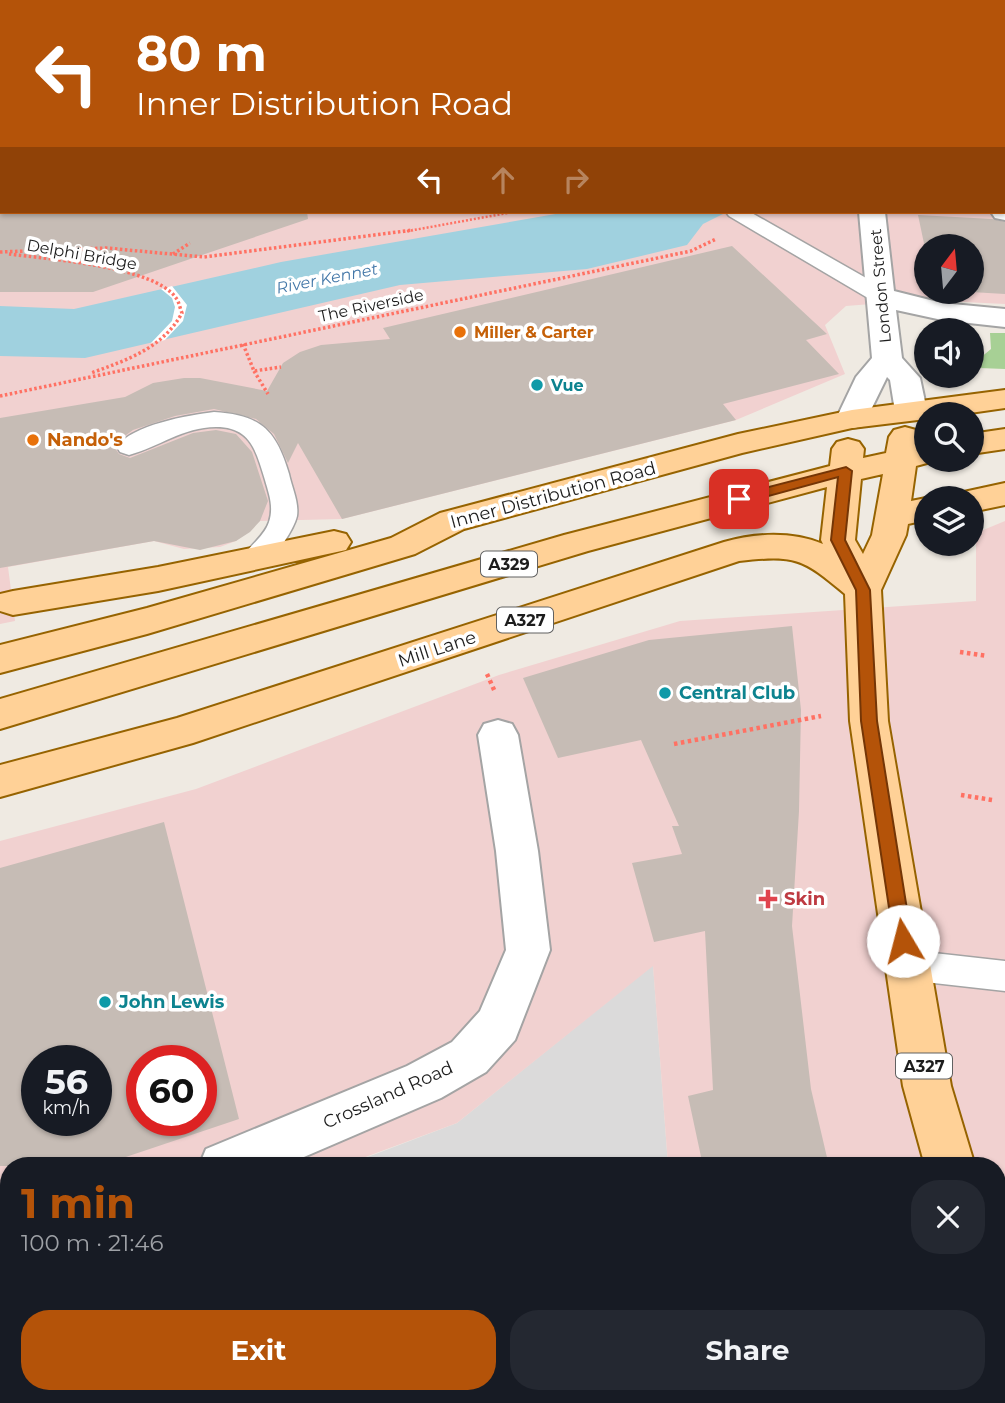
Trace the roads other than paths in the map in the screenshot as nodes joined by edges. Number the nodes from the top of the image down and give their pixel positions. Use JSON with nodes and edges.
{"nodes":[{"id":1,"x":740,"y":214,"type":"edge"},
{"id":2,"x":873,"y":214,"type":"edge"},
{"id":3,"x":881,"y":296,"type":"junction"},
{"id":4,"x":1005,"y":318,"type":"edge"},
{"id":5,"x":887,"y":360,"type":"junction"},
{"id":6,"x":1005,"y":399,"type":"edge"},
{"id":7,"x":911,"y":411,"type":"junction"},
{"id":8,"x":852,"y":419,"type":"junction"},
{"id":9,"x":1005,"y":439,"type":"edge"},
{"id":10,"x":984,"y":442,"type":"edge"},
{"id":11,"x":129,"y":447,"type":"dead end"},
{"id":12,"x":913,"y":457,"type":"edge"},
{"id":13,"x":846,"y":471,"type":"junction"},
{"id":14,"x":1005,"y":494,"type":"edge"},
{"id":15,"x":984,"y":498,"type":"edge"},
{"id":16,"x":914,"y":511,"type":"edge"},
{"id":17,"x":891,"y":516,"type":"junction"},
{"id":18,"x":452,"y":521,"type":"junction"},
{"id":19,"x":253,"y":561,"type":"junction"},
{"id":20,"x":863,"y":590,"type":"junction"},
{"id":21,"x":13,"y":603,"type":"dead end"},
{"id":22,"x":0,"y":659,"type":"edge"},
{"id":23,"x":0,"y":714,"type":"edge"},
{"id":24,"x":498,"y":735,"type":"dead end"},
{"id":25,"x":0,"y":781,"type":"edge"},
{"id":26,"x":907,"y":965,"type":"junction"},
{"id":27,"x":1005,"y":976,"type":"edge"},
{"id":28,"x":245,"y":1157,"type":"edge"},
{"id":29,"x":947,"y":1157,"type":"edge"}],
"edges":[{"from":1,"to":3,"type":"lane"},
{"from":2,"to":3,"type":"street","name":"London Street"},
{"from":3,"to":4,"type":"street"},
{"from":3,"to":5,"type":"street","name":"London Street"},
{"from":5,"to":7,"type":"street","name":"London Street"},
{"from":5,"to":8,"type":"street","name":"London Street"},
{"from":6,"to":7,"type":"main road","name":"Inner Distribution Road"},
{"from":7,"to":8,"type":"main road","name":"Inner Distribution Road"},
{"from":7,"to":12,"type":"main road","name":"London Street","number":"A327"},
{"from":8,"to":13,"type":"main road","name":"London Street","number":"A327"},
{"from":8,"to":18,"type":"main road","name":"Inner Distribution Road"},
{"from":9,"to":10,"type":"main road"},
{"from":11,"to":19,"type":"lane"},
{"from":12,"to":13,"type":"main road","number":"A329"},
{"from":12,"to":17,"type":"main road","name":"London Street","number":"A327"},
{"from":13,"to":20,"type":"main road","name":"London Street","number":"A327"},
{"from":13,"to":23,"type":"main road","number":"A329"},
{"from":14,"to":15,"type":"main road"},
{"from":16,"to":17,"type":"main road"},
{"from":17,"to":20,"type":"main road","name":"London Street","number":"A327"},
{"from":18,"to":19,"type":"main road"},
{"from":18,"to":22,"type":"main road","name":"Inner Distribution Road"},
{"from":19,"to":21,"type":"main road"},
{"from":20,"to":25,"type":"main road","name":"Mill Lane","number":"A327"},
{"from":20,"to":26,"type":"main road","name":"London Street","number":"A327"},
{"from":24,"to":28,"type":"street","name":"Crossland Road"},
{"from":26,"to":27,"type":"lane"},
{"from":26,"to":29,"type":"main road","name":"London Street","number":"A327"}]}
